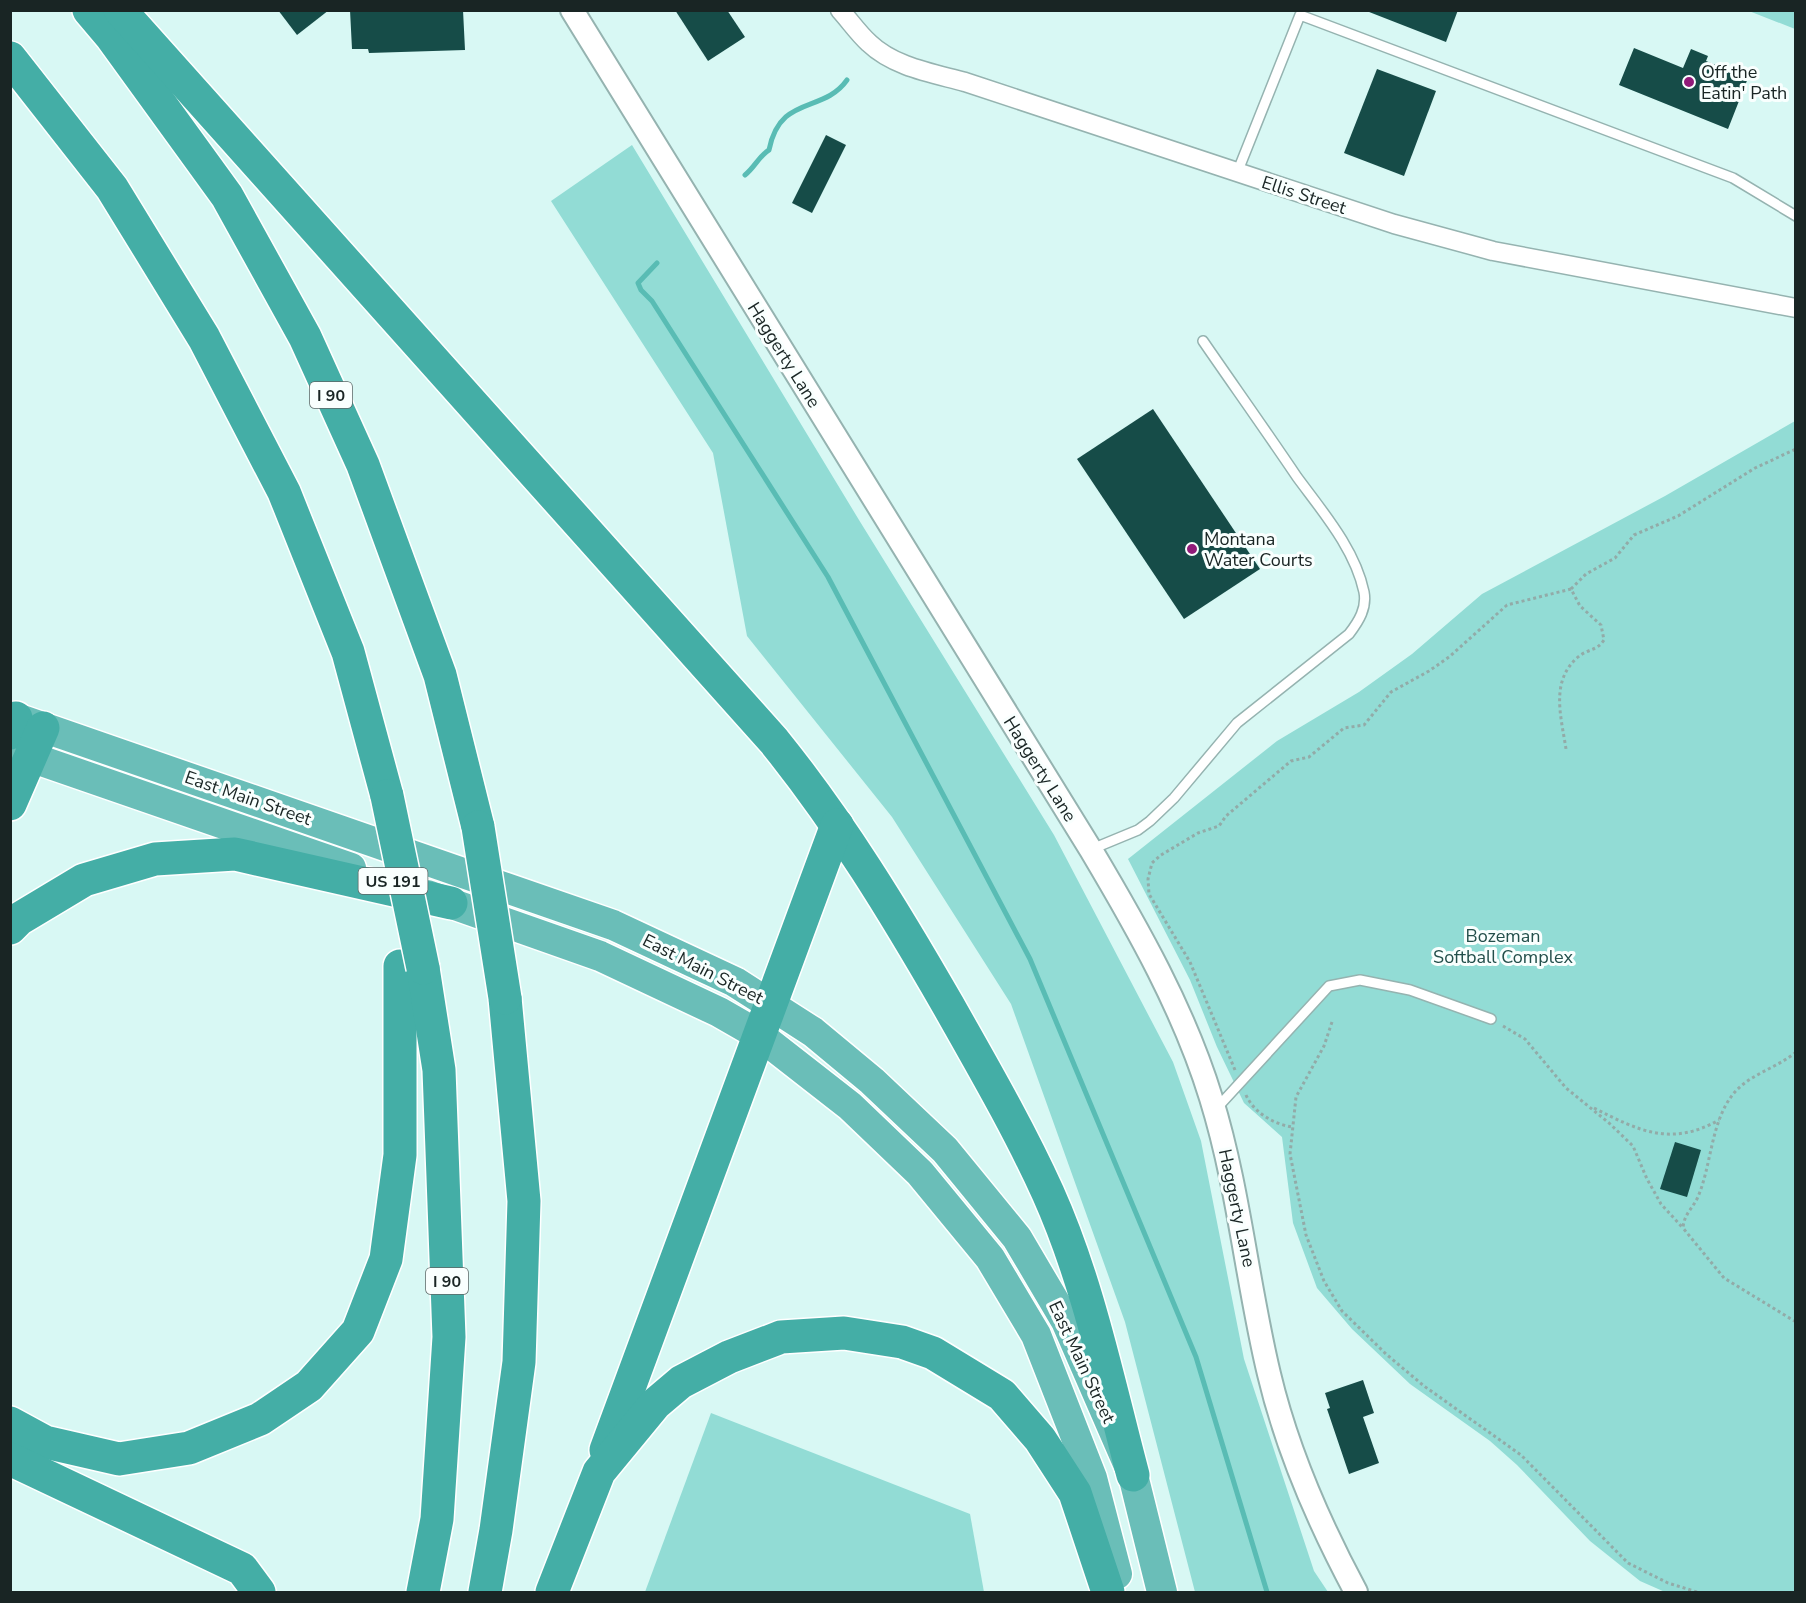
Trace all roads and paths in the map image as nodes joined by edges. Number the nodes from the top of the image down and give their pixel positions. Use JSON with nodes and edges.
{"nodes":[{"id":1,"x":89,"y":10,"type":"edge"},
{"id":2,"x":120,"y":10,"type":"edge"},
{"id":3,"x":572,"y":10,"type":"edge"},
{"id":4,"x":840,"y":10,"type":"edge"},
{"id":5,"x":10,"y":58,"type":"edge"},
{"id":6,"x":1237,"y":173,"type":"junction"},
{"id":7,"x":1796,"y":216,"type":"edge"},
{"id":8,"x":1796,"y":308,"type":"edge"},
{"id":9,"x":1203,"y":341,"type":"dead end"},
{"id":10,"x":1796,"y":449,"type":"edge"},
{"id":11,"x":1571,"y":589,"type":"junction"},
{"id":12,"x":20,"y":733,"type":"edge"},
{"id":13,"x":1566,"y":749,"type":"dead end"},
{"id":14,"x":10,"y":804,"type":"edge"},
{"id":15,"x":837,"y":825,"type":"junction"},
{"id":16,"x":1091,"y":850,"type":"junction"},
{"id":17,"x":450,"y":903,"type":"junction"},
{"id":18,"x":10,"y":928,"type":"edge"},
{"id":19,"x":412,"y":967,"type":"junction"},
{"id":20,"x":771,"y":1003,"type":"junction"},
{"id":21,"x":1491,"y":1019,"type":"joint"},
{"id":22,"x":1332,"y":1022,"type":"dead end"},
{"id":23,"x":759,"y":1035,"type":"junction"},
{"id":24,"x":1796,"y":1052,"type":"edge"},
{"id":25,"x":1240,"y":1083,"type":"junction"},
{"id":26,"x":1585,"y":1103,"type":"junction"},
{"id":27,"x":1215,"y":1111,"type":"junction"},
{"id":28,"x":1721,"y":1119,"type":"junction"},
{"id":29,"x":1292,"y":1127,"type":"junction"},
{"id":30,"x":1683,"y":1228,"type":"junction"},
{"id":31,"x":1796,"y":1322,"type":"edge"},
{"id":32,"x":10,"y":1423,"type":"edge"},
{"id":33,"x":10,"y":1459,"type":"edge"},
{"id":34,"x":598,"y":1472,"type":"junction"},
{"id":35,"x":1133,"y":1475,"type":"junction"},
{"id":36,"x":259,"y":1593,"type":"edge"},
{"id":37,"x":423,"y":1593,"type":"edge"},
{"id":38,"x":485,"y":1593,"type":"edge"},
{"id":39,"x":552,"y":1593,"type":"edge"},
{"id":40,"x":1108,"y":1593,"type":"edge"},
{"id":41,"x":1122,"y":1593,"type":"edge"},
{"id":42,"x":1162,"y":1593,"type":"edge"},
{"id":43,"x":1356,"y":1593,"type":"edge"},
{"id":44,"x":1697,"y":1593,"type":"edge"}],
"edges":[{"from":1,"to":38,"type":"highway","number":"I 90","bridge":true},
{"from":2,"to":15,"type":"highway"},
{"from":3,"to":16,"type":"street","name":"Haggerty Lane"},
{"from":4,"to":6,"type":"street","name":"Ellis Street"},
{"from":5,"to":19,"type":"highway","number":"US 191","bridge":true},
{"from":6,"to":7,"type":"lane"},
{"from":6,"to":8,"type":"street","name":"Ellis Street"},
{"from":9,"to":16,"type":"lane"},
{"from":10,"to":11,"type":"path"},
{"from":11,"to":13,"type":"path"},
{"from":11,"to":25,"type":"path"},
{"from":12,"to":14,"type":"highway"},
{"from":12,"to":17,"type":"highway","name":"East Main Street"},
{"from":12,"to":20,"type":"highway","name":"East Main Street"},
{"from":15,"to":20,"type":"highway"},
{"from":15,"to":35,"type":"highway"},
{"from":16,"to":27,"type":"street","name":"Haggerty Lane"},
{"from":17,"to":18,"type":"highway"},
{"from":17,"to":23,"type":"highway","name":"East Main Street"},
{"from":19,"to":32,"type":"highway"},
{"from":19,"to":37,"type":"highway","number":"I 90"},
{"from":20,"to":23,"type":"highway"},
{"from":20,"to":35,"type":"highway","name":"East Main Street"},
{"from":21,"to":25,"type":"lane"},
{"from":21,"to":26,"type":"path"},
{"from":22,"to":29,"type":"path"},
{"from":23,"to":34,"type":"highway"},
{"from":23,"to":41,"type":"highway","name":"East Main Street"},
{"from":24,"to":28,"type":"path"},
{"from":25,"to":27,"type":"lane"},
{"from":25,"to":29,"type":"path"},
{"from":26,"to":28,"type":"path"},
{"from":26,"to":30,"type":"path"},
{"from":27,"to":43,"type":"street","name":"Haggerty Lane"},
{"from":28,"to":30,"type":"path"},
{"from":29,"to":44,"type":"path"},
{"from":30,"to":31,"type":"path"},
{"from":33,"to":36,"type":"highway"},
{"from":34,"to":39,"type":"highway"},
{"from":34,"to":40,"type":"highway"},
{"from":35,"to":42,"type":"highway","name":"East Main Street"}]}
